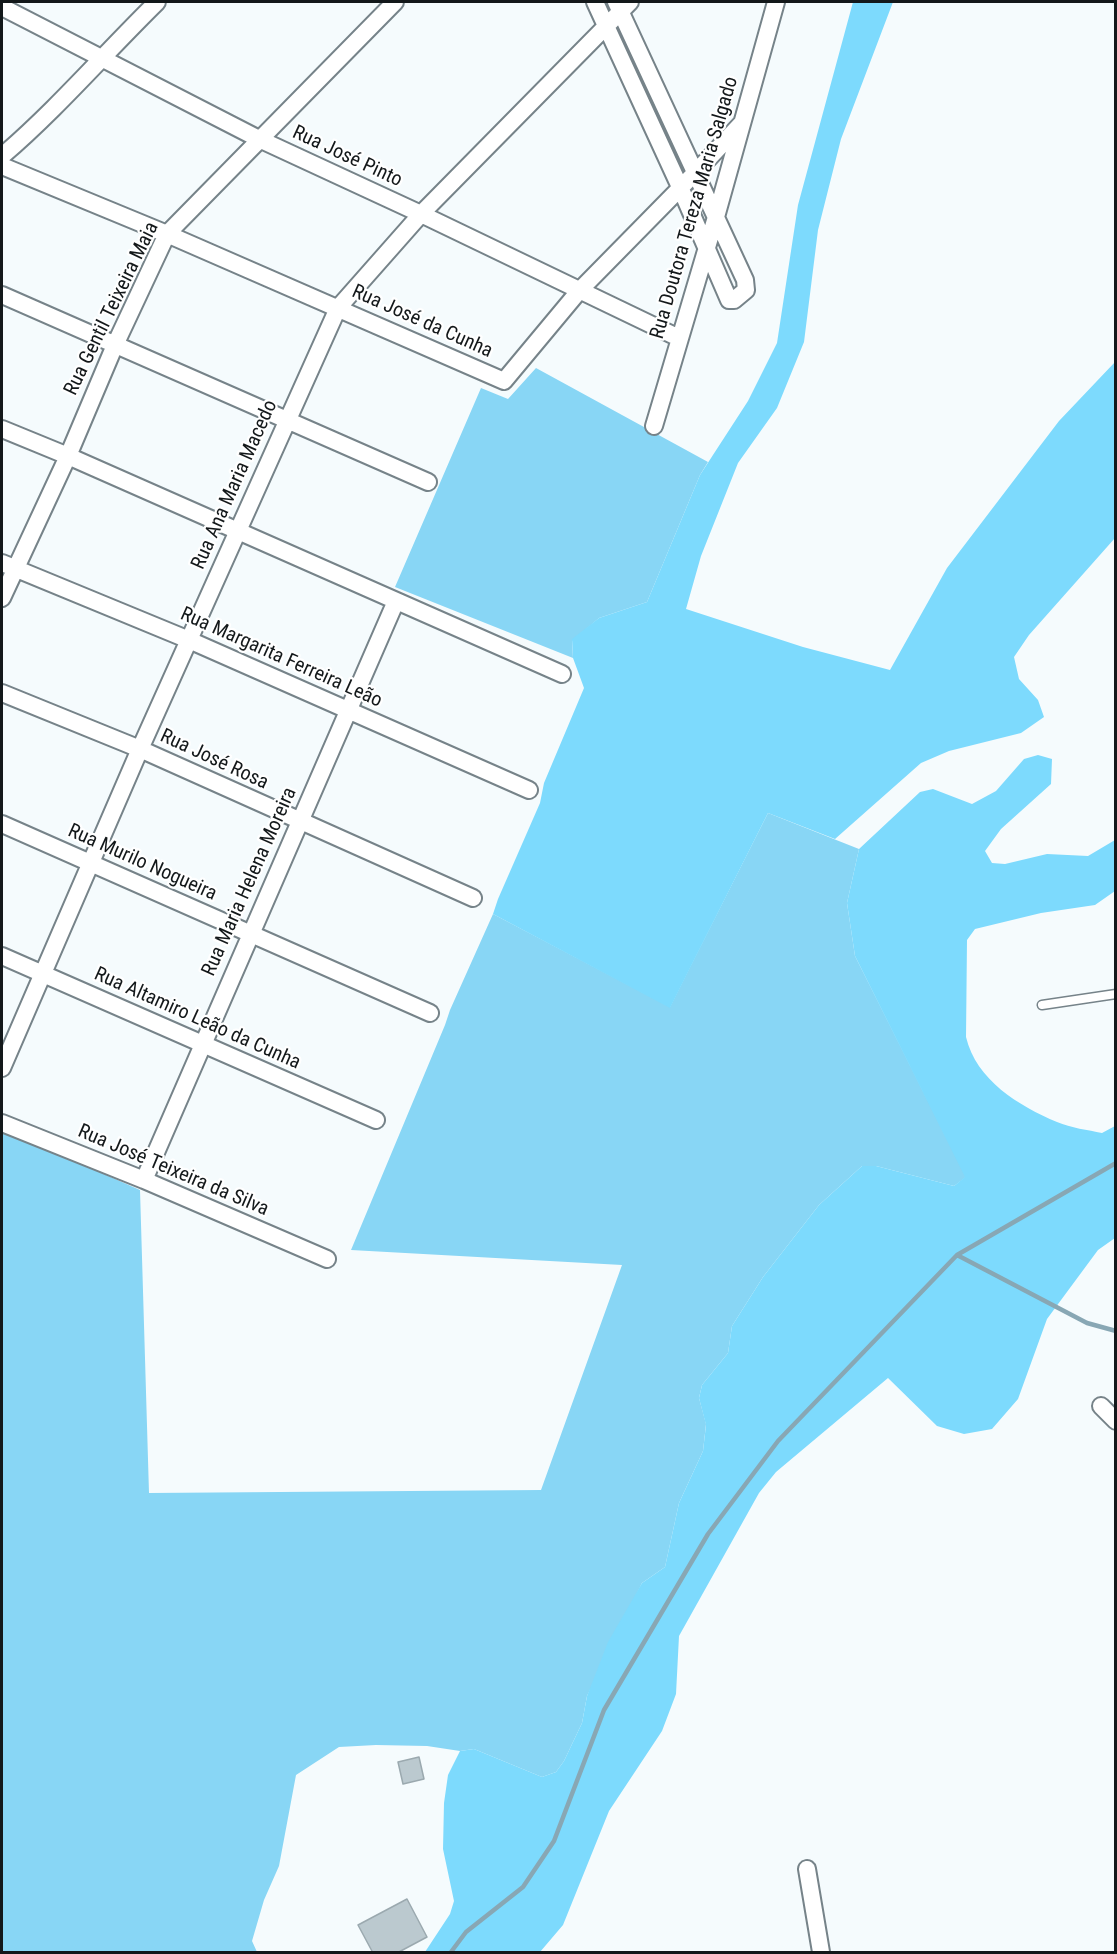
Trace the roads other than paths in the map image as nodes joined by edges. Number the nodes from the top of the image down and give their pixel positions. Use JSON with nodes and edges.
{"nodes":[{"id":1,"x":157,"y":2,"type":"edge"},
{"id":2,"x":395,"y":2,"type":"edge"},
{"id":3,"x":595,"y":2,"type":"edge"},
{"id":4,"x":776,"y":2,"type":"edge"},
{"id":5,"x":622,"y":5,"type":"edge"},
{"id":6,"x":2,"y":7,"type":"edge"},
{"id":7,"x":606,"y":24,"type":"junction"},
{"id":8,"x":100,"y":58,"type":"junction"},
{"id":9,"x":741,"y":124,"type":"junction"},
{"id":10,"x":259,"y":140,"type":"junction"},
{"id":11,"x":2,"y":156,"type":"edge"},
{"id":12,"x":2,"y":166,"type":"edge"},
{"id":13,"x":696,"y":173,"type":"junction"},
{"id":14,"x":680,"y":187,"type":"junction"},
{"id":15,"x":421,"y":214,"type":"junction"},
{"id":16,"x":716,"y":217,"type":"junction"},
{"id":17,"x":167,"y":234,"type":"junction"},
{"id":18,"x":706,"y":245,"type":"junction"},
{"id":19,"x":579,"y":291,"type":"junction"},
{"id":20,"x":2,"y":295,"type":"edge"},
{"id":21,"x":338,"y":308,"type":"junction"},
{"id":22,"x":679,"y":338,"type":"junction"},
{"id":23,"x":115,"y":345,"type":"junction"},
{"id":24,"x":286,"y":420,"type":"junction"},
{"id":25,"x":654,"y":426,"type":"dead end"},
{"id":26,"x":2,"y":429,"type":"edge"},
{"id":27,"x":68,"y":456,"type":"junction"},
{"id":28,"x":428,"y":482,"type":"dead end"},
{"id":29,"x":238,"y":530,"type":"junction"},
{"id":30,"x":8,"y":566,"type":"edge"},
{"id":31,"x":2,"y":598,"type":"edge"},
{"id":32,"x":396,"y":601,"type":"junction"},
{"id":33,"x":189,"y":640,"type":"junction"},
{"id":34,"x":562,"y":674,"type":"dead end"},
{"id":35,"x":2,"y":693,"type":"edge"},
{"id":36,"x":348,"y":710,"type":"junction"},
{"id":37,"x":140,"y":749,"type":"junction"},
{"id":38,"x":529,"y":790,"type":"dead end"},
{"id":39,"x":300,"y":822,"type":"junction"},
{"id":40,"x":2,"y":824,"type":"edge"},
{"id":41,"x":92,"y":863,"type":"junction"},
{"id":42,"x":473,"y":898,"type":"dead end"},
{"id":43,"x":250,"y":933,"type":"junction"},
{"id":44,"x":2,"y":956,"type":"edge"},
{"id":45,"x":44,"y":974,"type":"junction"},
{"id":46,"x":1116,"y":994,"type":"edge"},
{"id":47,"x":1042,"y":1005,"type":"dead end"},
{"id":48,"x":430,"y":1013,"type":"dead end"},
{"id":49,"x":202,"y":1043,"type":"junction"},
{"id":50,"x":2,"y":1068,"type":"edge"},
{"id":51,"x":376,"y":1120,"type":"dead end"},
{"id":52,"x":2,"y":1123,"type":"edge"},
{"id":53,"x":144,"y":1180,"type":"junction"},
{"id":54,"x":327,"y":1259,"type":"dead end"},
{"id":55,"x":1101,"y":1406,"type":"dead end"},
{"id":56,"x":1116,"y":1421,"type":"edge"},
{"id":57,"x":807,"y":1869,"type":"dead end"},
{"id":58,"x":821,"y":1953,"type":"edge"}],
"edges":[{"from":1,"to":8,"type":"street"},
{"from":2,"to":10,"type":"street","name":"Rua Gentil Teixeira Maia"},
{"from":3,"to":7,"type":"street"},
{"from":4,"to":9,"type":"street","name":"Rua Doutora Tereza Maria Salgado"},
{"from":5,"to":7,"type":"street","name":"Rua Ana Maria Macedo"},
{"from":5,"to":13,"type":"street"},
{"from":6,"to":8,"type":"street","name":"Rua José Pinto"},
{"from":7,"to":14,"type":"street"},
{"from":7,"to":15,"type":"street","name":"Rua Ana Maria Macedo"},
{"from":8,"to":10,"type":"street","name":"Rua José Pinto"},
{"from":8,"to":11,"type":"street"},
{"from":9,"to":13,"type":"street","name":"Rua José da Cunha"},
{"from":9,"to":16,"type":"street","name":"Rua Doutora Tereza Maria Salgado"},
{"from":10,"to":15,"type":"street","name":"Rua José Pinto"},
{"from":10,"to":17,"type":"street","name":"Rua Gentil Teixeira Maia"},
{"from":12,"to":17,"type":"street","name":"Rua José da Cunha"},
{"from":13,"to":14,"type":"street","name":"Rua José da Cunha"},
{"from":13,"to":16,"type":"street"},
{"from":14,"to":18,"type":"street"},
{"from":14,"to":19,"type":"street","name":"Rua José da Cunha"},
{"from":15,"to":19,"type":"street","name":"Rua José Pinto"},
{"from":15,"to":21,"type":"street","name":"Rua Ana Maria Macedo"},
{"from":16,"to":18,"type":"street","name":"Rua Doutora Tereza Maria Salgado"},
{"from":16,"to":18,"type":"street"},
{"from":17,"to":21,"type":"street","name":"Rua José da Cunha"},
{"from":17,"to":23,"type":"street","name":"Rua Gentil Teixeira Maia"},
{"from":18,"to":22,"type":"street","name":"Rua Doutora Tereza Maria Salgado"},
{"from":19,"to":21,"type":"street","name":"Rua José da Cunha"},
{"from":19,"to":22,"type":"street","name":"Rua José Pinto"},
{"from":20,"to":23,"type":"street"},
{"from":21,"to":24,"type":"street","name":"Rua Ana Maria Macedo"},
{"from":22,"to":25,"type":"street","name":"Rua Doutora Tereza Maria Salgado"},
{"from":23,"to":24,"type":"street"},
{"from":23,"to":27,"type":"street","name":"Rua Gentil Teixeira Maia"},
{"from":24,"to":28,"type":"street"},
{"from":24,"to":29,"type":"street","name":"Rua Ana Maria Macedo"},
{"from":26,"to":27,"type":"street"},
{"from":27,"to":29,"type":"street"},
{"from":27,"to":30,"type":"street","name":"Rua Gentil Teixeira Maia"},
{"from":29,"to":32,"type":"street"},
{"from":29,"to":33,"type":"street","name":"Rua Ana Maria Macedo"},
{"from":30,"to":31,"type":"street","name":"Rua Gentil Teixeira Maia"},
{"from":30,"to":33,"type":"street","name":"Rua Margarita Ferreira Leão"},
{"from":32,"to":34,"type":"street"},
{"from":32,"to":36,"type":"street","name":"Rua Maria Helena Moreira"},
{"from":33,"to":36,"type":"street","name":"Rua Margarita Ferreira Leão"},
{"from":33,"to":37,"type":"street","name":"Rua Ana Maria Macedo"},
{"from":35,"to":37,"type":"street","name":"Rua José Rosa"},
{"from":36,"to":38,"type":"street","name":"Rua Margarita Ferreira Leão"},
{"from":36,"to":39,"type":"street","name":"Rua Maria Helena Moreira"},
{"from":37,"to":39,"type":"street","name":"Rua José Rosa"},
{"from":37,"to":41,"type":"street","name":"Rua Ana Maria Macedo"},
{"from":39,"to":42,"type":"street","name":"Rua José Rosa"},
{"from":39,"to":43,"type":"street","name":"Rua Maria Helena Moreira"},
{"from":40,"to":41,"type":"street","name":"Rua Murilo Nogueira"},
{"from":41,"to":43,"type":"street","name":"Rua Murilo Nogueira"},
{"from":41,"to":45,"type":"street","name":"Rua Ana Maria Macedo"},
{"from":43,"to":48,"type":"street","name":"Rua Murilo Nogueira"},
{"from":43,"to":49,"type":"street","name":"Rua Maria Helena Moreira"},
{"from":44,"to":45,"type":"street","name":"Rua Altamiro Leão da Cunha"},
{"from":45,"to":49,"type":"street","name":"Rua Altamiro Leão da Cunha"},
{"from":45,"to":50,"type":"street","name":"Rua Ana Maria Macedo"},
{"from":46,"to":47,"type":"lane"},
{"from":49,"to":51,"type":"street","name":"Rua Altamiro Leão da Cunha"},
{"from":49,"to":53,"type":"street","name":"Rua Maria Helena Moreira"},
{"from":52,"to":53,"type":"street","name":"Rua José Teixeira da Silva"},
{"from":53,"to":54,"type":"street","name":"Rua José Teixeira da Silva"},
{"from":55,"to":56,"type":"street"},
{"from":57,"to":58,"type":"street"}]}
